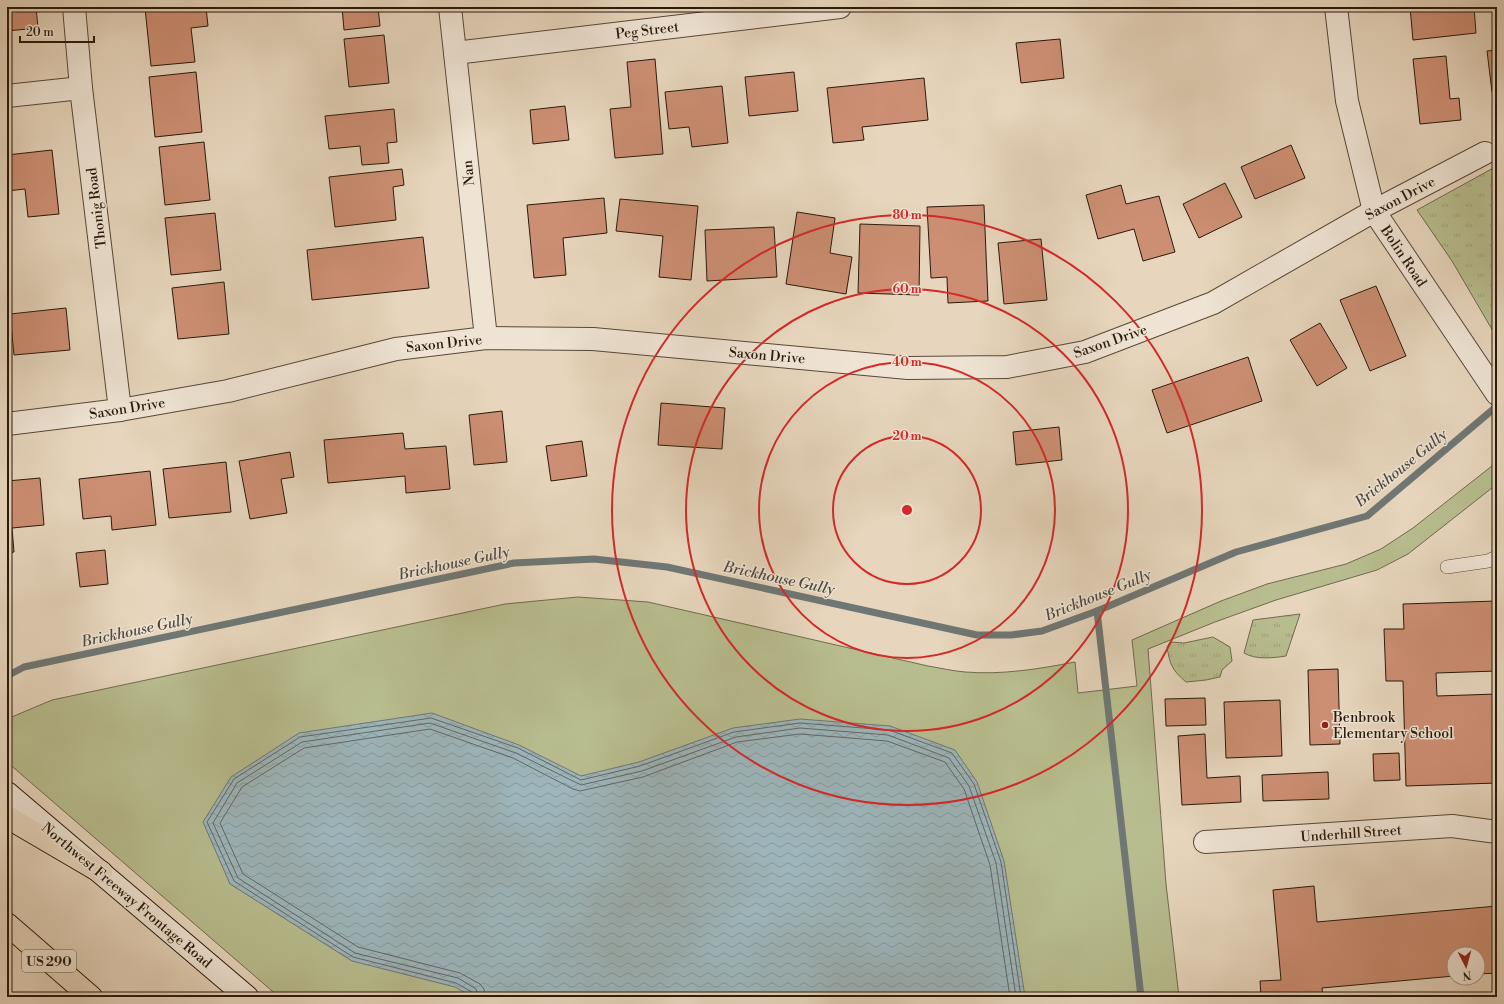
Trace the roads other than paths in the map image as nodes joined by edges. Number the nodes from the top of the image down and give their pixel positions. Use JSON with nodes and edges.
{"nodes":[{"id":1,"x":74,"y":7,"type":"edge"},
{"id":2,"x":450,"y":7,"type":"edge"},
{"id":3,"x":840,"y":7,"type":"edge"},
{"id":4,"x":1336,"y":7,"type":"edge"},
{"id":5,"x":455,"y":53,"type":"junction"},
{"id":6,"x":81,"y":88,"type":"junction"},
{"id":7,"x":7,"y":96,"type":"edge"},
{"id":8,"x":1485,"y":153,"type":"dead end"},
{"id":9,"x":1374,"y":211,"type":"junction"},
{"id":10,"x":486,"y":338,"type":"junction"},
{"id":11,"x":1497,"y":394,"type":"edge"},
{"id":12,"x":120,"y":410,"type":"junction"},
{"id":13,"x":7,"y":424,"type":"edge"},
{"id":14,"x":1497,"y":557,"type":"edge"},
{"id":15,"x":1447,"y":567,"type":"dead end"},
{"id":16,"x":7,"y":793,"type":"edge"},
{"id":17,"x":7,"y":817,"type":"edge"},
{"id":18,"x":1497,"y":832,"type":"edge"},
{"id":19,"x":1205,"y":842,"type":"dead end"},
{"id":20,"x":101,"y":872,"type":"junction"},
{"id":21,"x":7,"y":924,"type":"edge"},
{"id":22,"x":91,"y":997,"type":"edge"},
{"id":23,"x":247,"y":997,"type":"edge"}],
"edges":[{"from":1,"to":6,"type":"street","name":"Thonig Road"},
{"from":2,"to":5,"type":"street","name":"Nan"},
{"from":3,"to":5,"type":"street","name":"Peg Street"},
{"from":4,"to":9,"type":"street","name":"Bolin Road"},
{"from":5,"to":10,"type":"street","name":"Nan"},
{"from":6,"to":7,"type":"street"},
{"from":6,"to":12,"type":"street","name":"Thonig Road"},
{"from":8,"to":9,"type":"street","name":"Saxon Drive"},
{"from":9,"to":10,"type":"street","name":"Saxon Drive"},
{"from":9,"to":11,"type":"street","name":"Bolin Road"},
{"from":10,"to":12,"type":"street","name":"Saxon Drive"},
{"from":12,"to":13,"type":"street","name":"Saxon Drive"},
{"from":14,"to":15,"type":"lane"},
{"from":16,"to":20,"type":"street","name":"Northwest Freeway Frontage Road"},
{"from":17,"to":20,"type":"highway"},
{"from":18,"to":19,"type":"street","name":"Underhill Street"},
{"from":20,"to":23,"type":"street","name":"Northwest Freeway Frontage Road"},
{"from":21,"to":22,"type":"highway","number":"US 290"}]}
